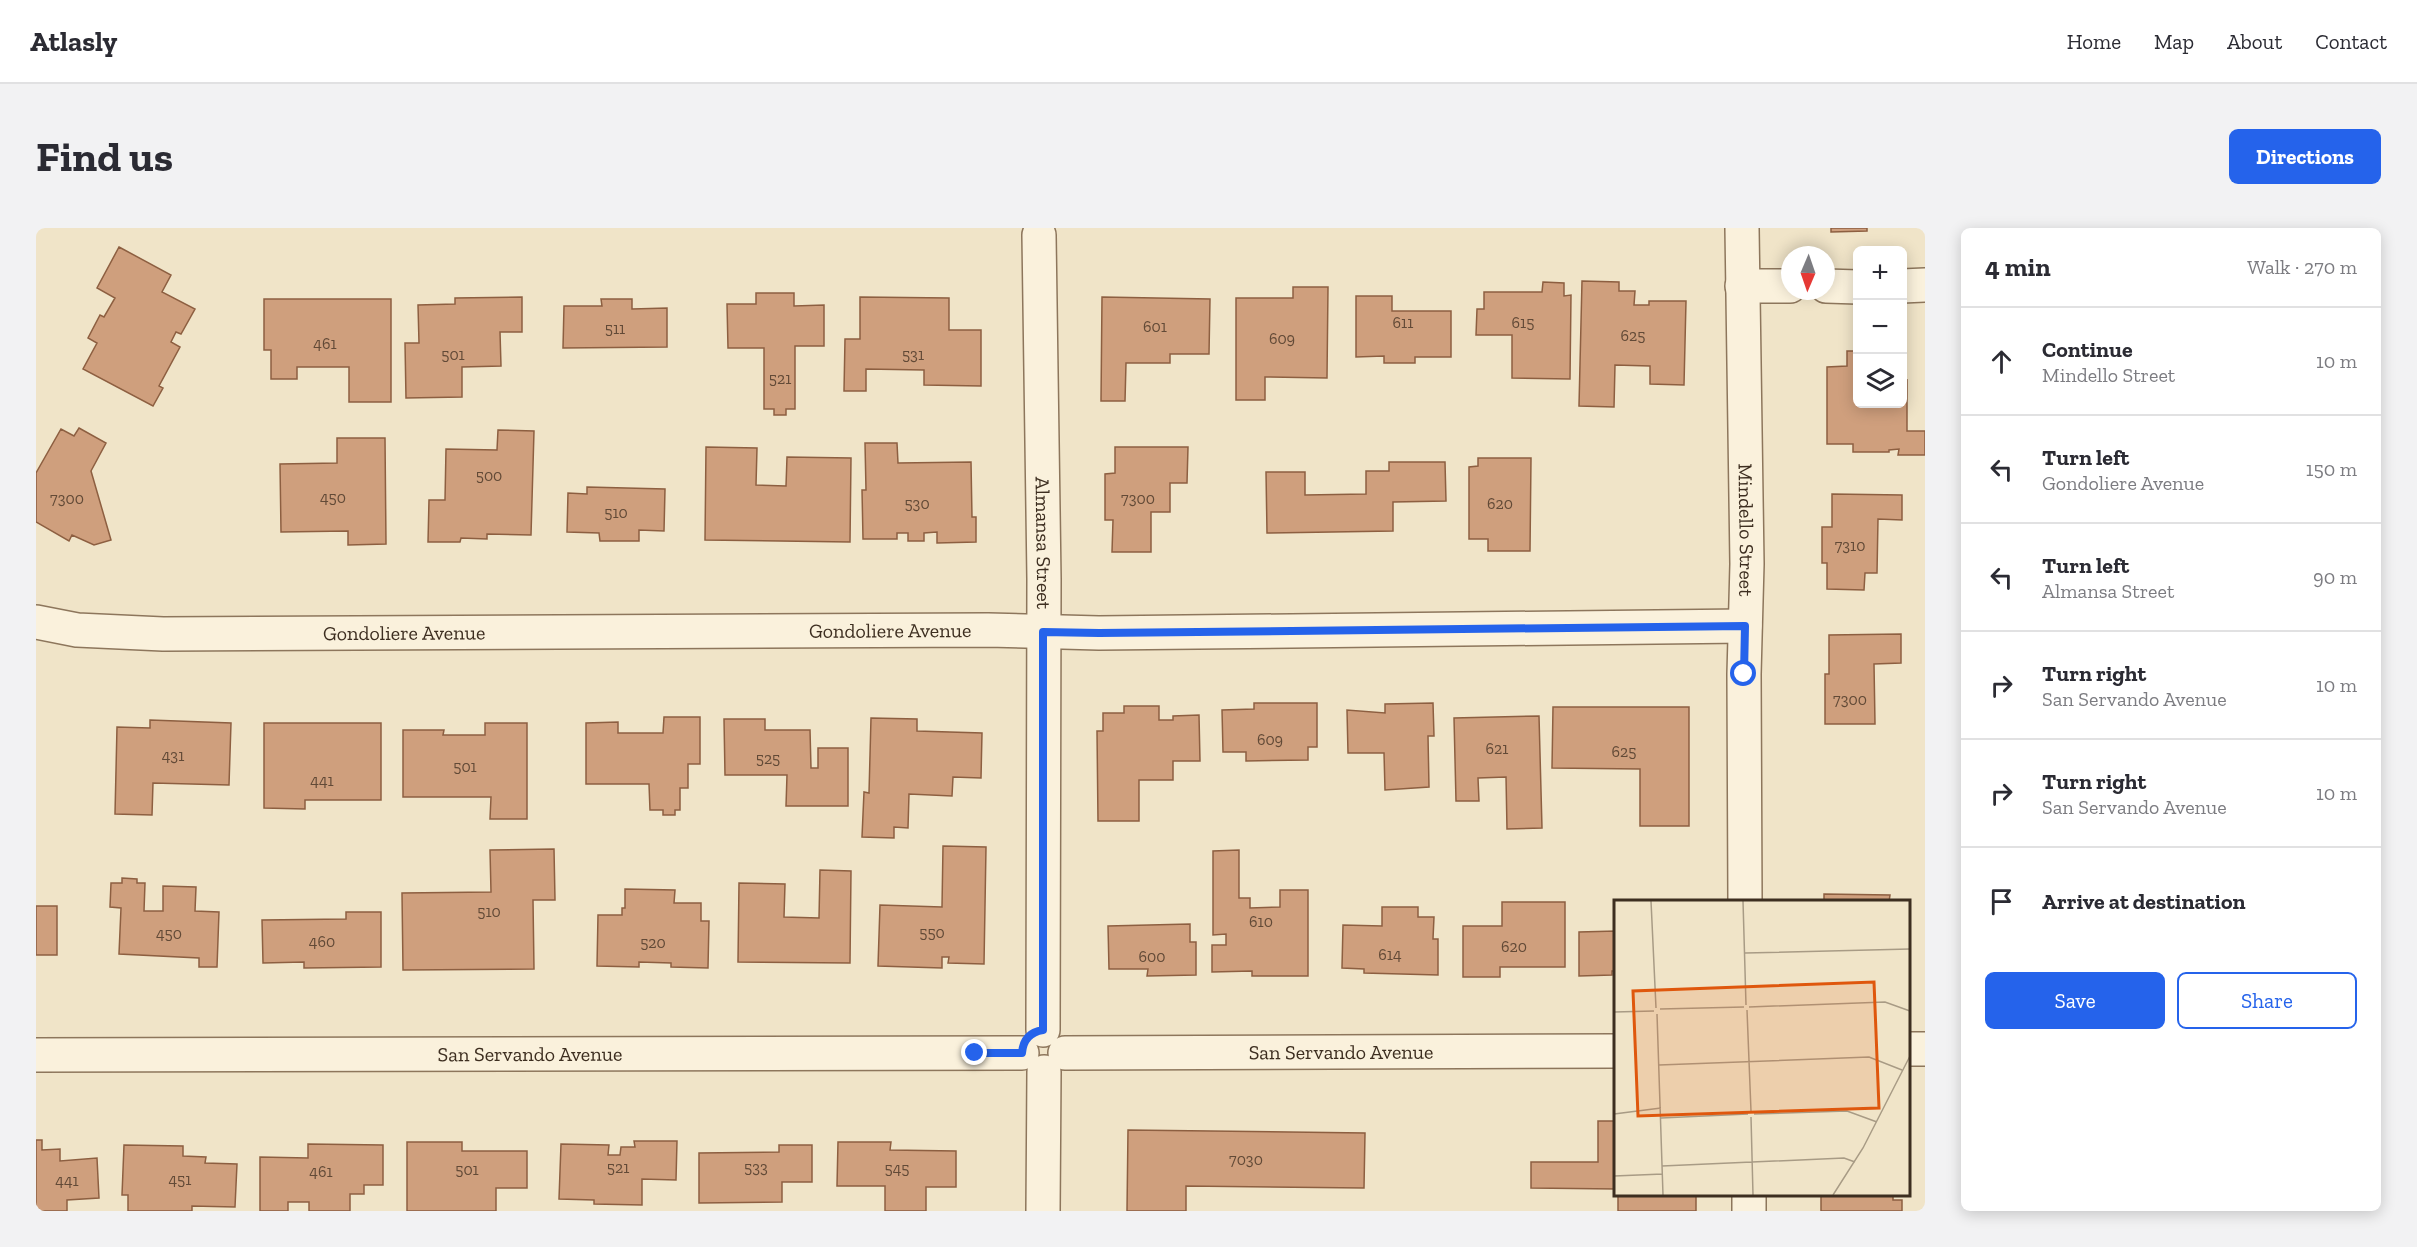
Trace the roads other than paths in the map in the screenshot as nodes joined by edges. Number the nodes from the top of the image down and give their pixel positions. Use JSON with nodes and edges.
{"nodes":[{"id":1,"x":1742,"y":228,"type":"edge"},
{"id":2,"x":1040,"y":230,"type":"edge"},
{"id":3,"x":1925,"y":285,"type":"edge"},
{"id":4,"x":1743,"y":286,"type":"junction"},
{"id":5,"x":1781,"y":286,"type":"edge"},
{"id":6,"x":1835,"y":286,"type":"edge"},
{"id":7,"x":1853,"y":286,"type":"edge"},
{"id":8,"x":1907,"y":286,"type":"edge"},
{"id":9,"x":36,"y":622,"type":"edge"},
{"id":10,"x":1745,"y":626,"type":"junction"},
{"id":11,"x":1043,"y":632,"type":"junction"},
{"id":12,"x":1746,"y":900,"type":"edge"},
{"id":13,"x":1614,"y":1051,"type":"edge"},
{"id":14,"x":1043,"y":1052,"type":"junction"},
{"id":15,"x":36,"y":1055,"type":"edge"},
{"id":16,"x":1043,"y":1211,"type":"edge"}],
"edges":[{"from":1,"to":4,"type":"street","name":"Mindello Street"},
{"from":2,"to":11,"type":"street","name":"Almansa Street"},
{"from":3,"to":8,"type":"street"},
{"from":4,"to":5,"type":"street"},
{"from":4,"to":10,"type":"street","name":"Mindello Street"},
{"from":6,"to":7,"type":"street"},
{"from":9,"to":11,"type":"street","name":"Gondoliere Avenue"},
{"from":10,"to":11,"type":"street","name":"Gondoliere Avenue"},
{"from":10,"to":12,"type":"street","name":"Mindello Street"},
{"from":11,"to":14,"type":"street","name":"Almansa Street"},
{"from":13,"to":14,"type":"street","name":"San Servando Avenue"},
{"from":14,"to":15,"type":"street","name":"San Servando Avenue"},
{"from":14,"to":16,"type":"street","name":"Almansa Street"}]}
